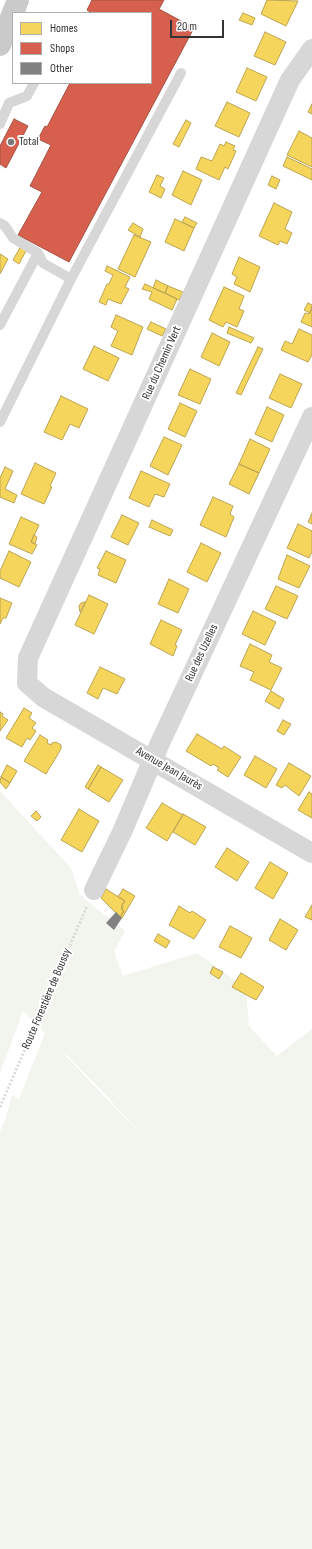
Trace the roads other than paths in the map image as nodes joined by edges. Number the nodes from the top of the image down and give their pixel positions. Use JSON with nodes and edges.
{"nodes":[{"id":1,"x":18,"y":0,"type":"edge"},
{"id":2,"x":13,"y":12,"type":"edge"},
{"id":3,"x":12,"y":15,"type":"edge"},
{"id":4,"x":0,"y":45,"type":"edge"},
{"id":5,"x":312,"y":49,"type":"edge"},
{"id":6,"x":181,"y":73,"type":"dead end"},
{"id":7,"x":33,"y":84,"type":"edge"},
{"id":8,"x":0,"y":124,"type":"edge"},
{"id":9,"x":0,"y":223,"type":"edge"},
{"id":10,"x":38,"y":253,"type":"junction"},
{"id":11,"x":71,"y":279,"type":"junction"},
{"id":12,"x":0,"y":325,"type":"edge"},
{"id":13,"x":312,"y":417,"type":"edge"},
{"id":14,"x":0,"y":422,"type":"edge"},
{"id":15,"x":27,"y":683,"type":"joint"},
{"id":16,"x":153,"y":760,"type":"junction"},
{"id":17,"x":312,"y":853,"type":"edge"},
{"id":18,"x":94,"y":890,"type":"road end"}],
"edges":[{"from":1,"to":2,"type":"main road"},
{"from":3,"to":4,"type":"main road"},
{"from":5,"to":15,"type":"street","name":"Rue du Chemin Vert"},
{"from":6,"to":11,"type":"lane"},
{"from":7,"to":8,"type":"lane"},
{"from":9,"to":10,"type":"lane"},
{"from":10,"to":11,"type":"lane"},
{"from":10,"to":12,"type":"lane"},
{"from":11,"to":14,"type":"lane"},
{"from":13,"to":16,"type":"street","name":"Rue des Uzelles"},
{"from":15,"to":16,"type":"street","name":"Avenue Jean Jaurès"},
{"from":16,"to":17,"type":"street","name":"Avenue Jean Jaurès"},
{"from":16,"to":18,"type":"street","name":"Rue des Uzelles"}]}
